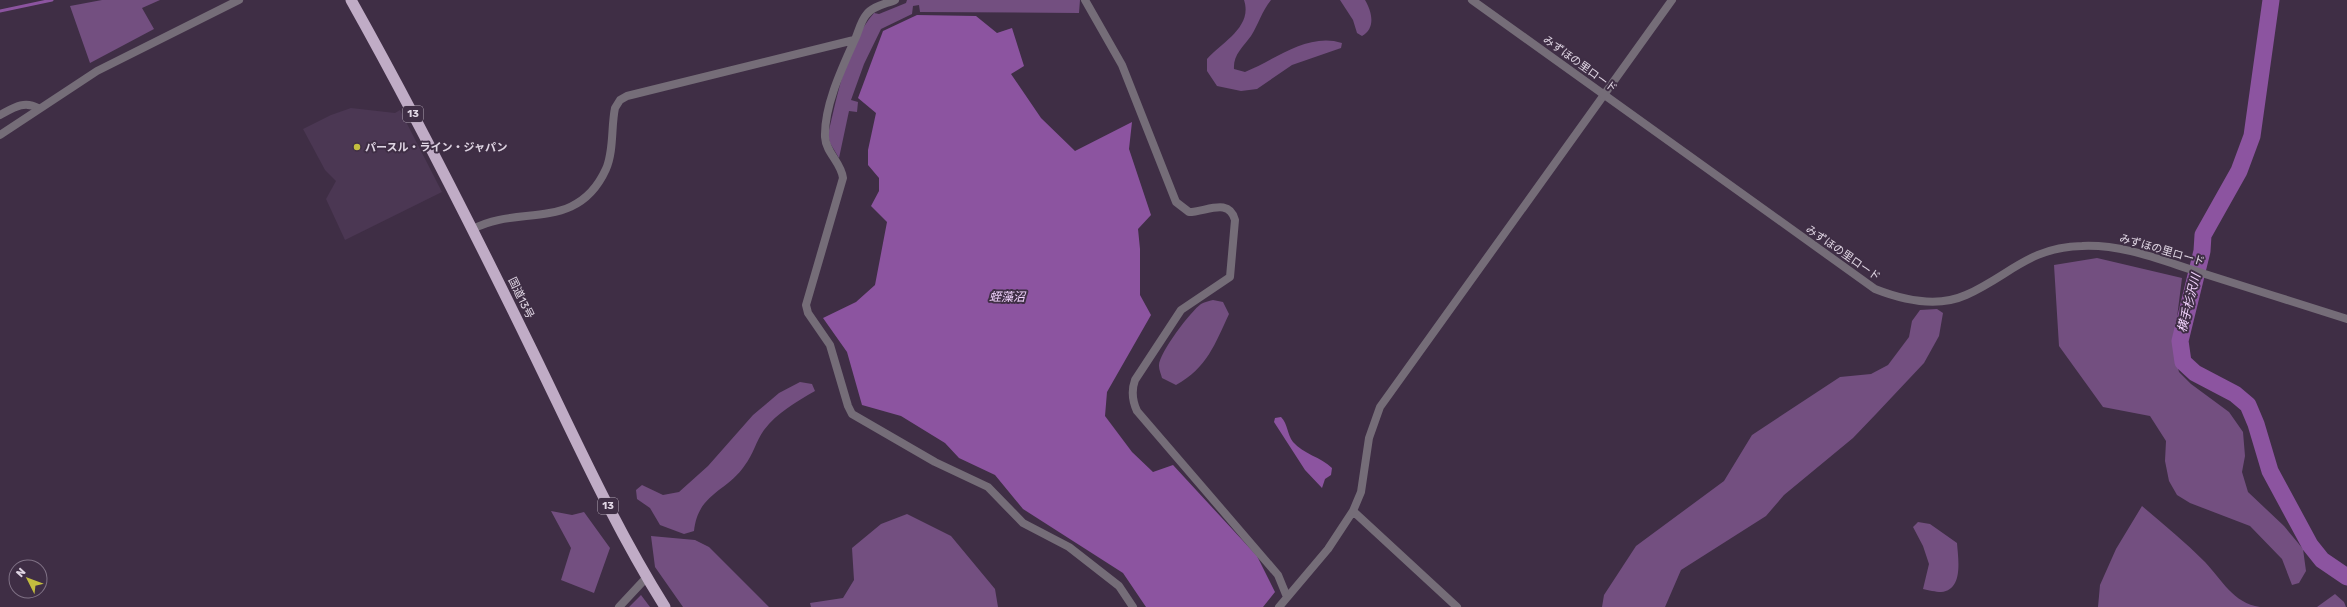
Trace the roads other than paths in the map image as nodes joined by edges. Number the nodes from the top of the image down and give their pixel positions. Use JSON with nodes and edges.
{"nodes":[{"id":1,"x":239,"y":0,"type":"edge"},
{"id":2,"x":351,"y":0,"type":"edge"},
{"id":3,"x":895,"y":0,"type":"edge"},
{"id":4,"x":1085,"y":0,"type":"edge"},
{"id":5,"x":1472,"y":0,"type":"edge"},
{"id":6,"x":1672,"y":0,"type":"edge"},
{"id":7,"x":854,"y":40,"type":"junction"},
{"id":8,"x":1605,"y":96,"type":"junction"},
{"id":9,"x":38,"y":108,"type":"junction"},
{"id":10,"x":0,"y":115,"type":"edge"},
{"id":11,"x":0,"y":135,"type":"edge"},
{"id":12,"x":473,"y":229,"type":"junction"},
{"id":13,"x":2347,"y":319,"type":"edge"},
{"id":14,"x":1353,"y":511,"type":"junction"},
{"id":15,"x":647,"y":577,"type":"junction"},
{"id":16,"x":1287,"y":597,"type":"junction"},
{"id":17,"x":619,"y":607,"type":"edge"},
{"id":18,"x":665,"y":607,"type":"edge"},
{"id":19,"x":1132,"y":607,"type":"edge"},
{"id":20,"x":1279,"y":607,"type":"edge"},
{"id":21,"x":1457,"y":607,"type":"edge"}],
"edges":[{"from":1,"to":9,"type":"street"},
{"from":2,"to":12,"type":"highway","name":"国道13号","number":"13"},
{"from":3,"to":7,"type":"street"},
{"from":4,"to":16,"type":"street"},
{"from":5,"to":8,"type":"street","name":"みずほの里ロード"},
{"from":6,"to":8,"type":"street"},
{"from":7,"to":12,"type":"street"},
{"from":7,"to":19,"type":"street"},
{"from":8,"to":13,"type":"street","name":"みずほの里ロード"},
{"from":8,"to":14,"type":"street"},
{"from":9,"to":10,"type":"street"},
{"from":9,"to":11,"type":"street"},
{"from":12,"to":15,"type":"highway","name":"国道13号","number":"13"},
{"from":14,"to":16,"type":"street"},
{"from":14,"to":21,"type":"street"},
{"from":15,"to":17,"type":"street"},
{"from":15,"to":18,"type":"highway","name":"国道13号","number":"13"},
{"from":16,"to":20,"type":"street"}]}
